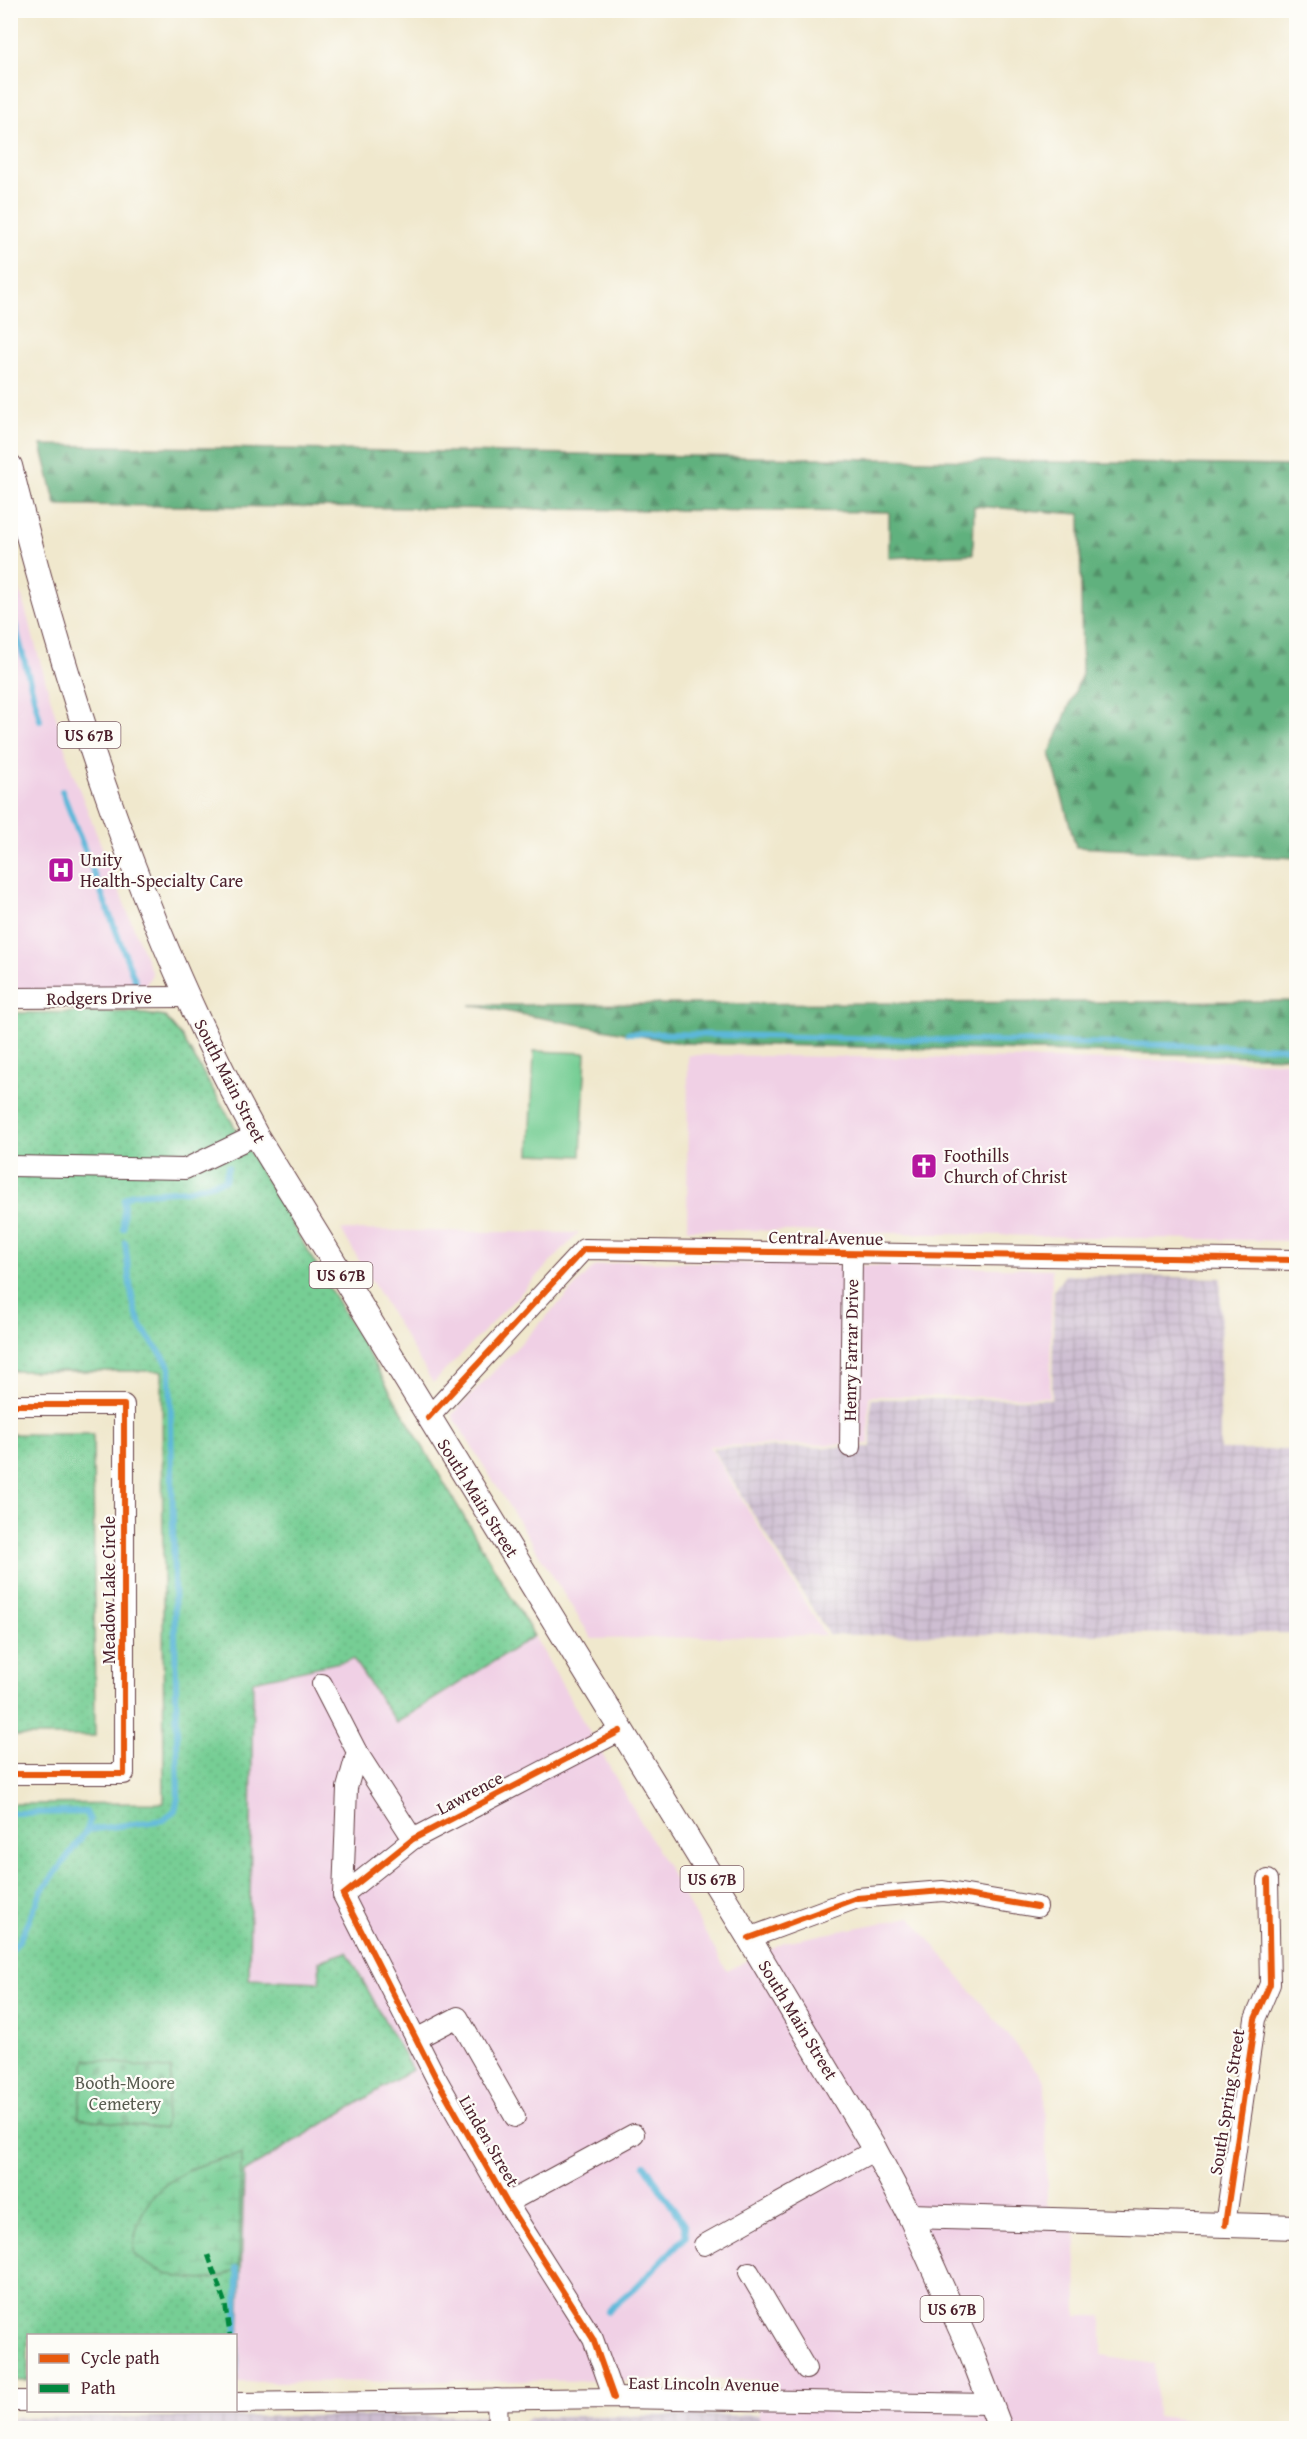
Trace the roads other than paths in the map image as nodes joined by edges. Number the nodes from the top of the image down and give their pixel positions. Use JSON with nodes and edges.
{"nodes":[{"id":1,"x":10,"y":466,"type":"edge"},
{"id":2,"x":188,"y":997,"type":"junction"},
{"id":3,"x":10,"y":998,"type":"edge"},
{"id":4,"x":256,"y":1135,"type":"junction"},
{"id":5,"x":10,"y":1166,"type":"edge"},
{"id":6,"x":852,"y":1253,"type":"junction"},
{"id":7,"x":1296,"y":1260,"type":"edge"},
{"id":8,"x":10,"y":1405,"type":"edge"},
{"id":9,"x":428,"y":1418,"type":"junction"},
{"id":10,"x":850,"y":1447,"type":"dead end"},
{"id":11,"x":322,"y":1684,"type":"dead end"},
{"id":12,"x":620,"y":1731,"type":"junction"},
{"id":13,"x":357,"y":1752,"type":"junction"},
{"id":14,"x":10,"y":1774,"type":"edge"},
{"id":15,"x":413,"y":1839,"type":"junction"},
{"id":16,"x":1268,"y":1880,"type":"dead end"},
{"id":17,"x":343,"y":1895,"type":"junction"},
{"id":18,"x":1037,"y":1907,"type":"dead end"},
{"id":19,"x":749,"y":1938,"type":"junction"},
{"id":20,"x":416,"y":2039,"type":"junction"},
{"id":21,"x":515,"y":2117,"type":"dead end"},
{"id":22,"x":634,"y":2134,"type":"dead end"},
{"id":23,"x":875,"y":2150,"type":"junction"},
{"id":24,"x":507,"y":2203,"type":"junction"},
{"id":25,"x":910,"y":2216,"type":"junction"},
{"id":26,"x":1225,"y":2225,"type":"junction"},
{"id":27,"x":1296,"y":2227,"type":"edge"},
{"id":28,"x":704,"y":2245,"type":"dead end"},
{"id":29,"x":749,"y":2272,"type":"dead end"},
{"id":30,"x":806,"y":2368,"type":"dead end"},
{"id":31,"x":614,"y":2398,"type":"junction"},
{"id":32,"x":497,"y":2399,"type":"junction"},
{"id":33,"x":10,"y":2401,"type":"edge"},
{"id":34,"x":27,"y":2401,"type":"edge"},
{"id":35,"x":237,"y":2403,"type":"edge"},
{"id":36,"x":992,"y":2403,"type":"junction"},
{"id":37,"x":498,"y":2428,"type":"edge"},
{"id":38,"x":1000,"y":2428,"type":"edge"}],
"edges":[{"from":1,"to":2,"type":"main road","name":"South Main Street","number":"US 67B"},
{"from":2,"to":3,"type":"street","name":"Rodgers Drive"},
{"from":2,"to":4,"type":"main road","name":"South Main Street","number":"US 67B"},
{"from":4,"to":5,"type":"street"},
{"from":4,"to":9,"type":"main road","name":"South Main Street","number":"US 67B"},
{"from":6,"to":7,"type":"street","name":"Central Avenue"},
{"from":6,"to":9,"type":"street","name":"Central Avenue"},
{"from":6,"to":10,"type":"street","name":"Henry Farrar Drive"},
{"from":8,"to":14,"type":"street","name":"Meadow Lake Circle"},
{"from":9,"to":12,"type":"main road","name":"South Main Street","number":"US 67B"},
{"from":11,"to":13,"type":"street"},
{"from":12,"to":15,"type":"street","name":"Lawrence"},
{"from":12,"to":19,"type":"main road","name":"South Main Street","number":"US 67B"},
{"from":13,"to":15,"type":"street"},
{"from":13,"to":17,"type":"street"},
{"from":15,"to":17,"type":"street","name":"Lawrence"},
{"from":16,"to":26,"type":"street","name":"South Spring Street"},
{"from":17,"to":20,"type":"street","name":"Linden Street"},
{"from":18,"to":19,"type":"street"},
{"from":19,"to":23,"type":"main road","name":"South Main Street","number":"US 67B"},
{"from":20,"to":21,"type":"street"},
{"from":20,"to":24,"type":"street","name":"Linden Street"},
{"from":22,"to":24,"type":"street"},
{"from":23,"to":25,"type":"main road","name":"South Main Street","number":"US 67B"},
{"from":23,"to":28,"type":"street"},
{"from":24,"to":31,"type":"street","name":"Linden Street"},
{"from":25,"to":26,"type":"main road"},
{"from":25,"to":36,"type":"main road","name":"South Main Street","number":"US 67B"},
{"from":26,"to":27,"type":"main road"},
{"from":29,"to":30,"type":"street"},
{"from":31,"to":32,"type":"street","name":"East Lincoln Avenue"},
{"from":31,"to":36,"type":"street","name":"East Lincoln Avenue"},
{"from":32,"to":35,"type":"street","name":"East Lincoln Avenue"},
{"from":32,"to":37,"type":"street"},
{"from":33,"to":34,"type":"street"},
{"from":36,"to":38,"type":"main road","name":"South Main Street","number":"US 67B"}]}
